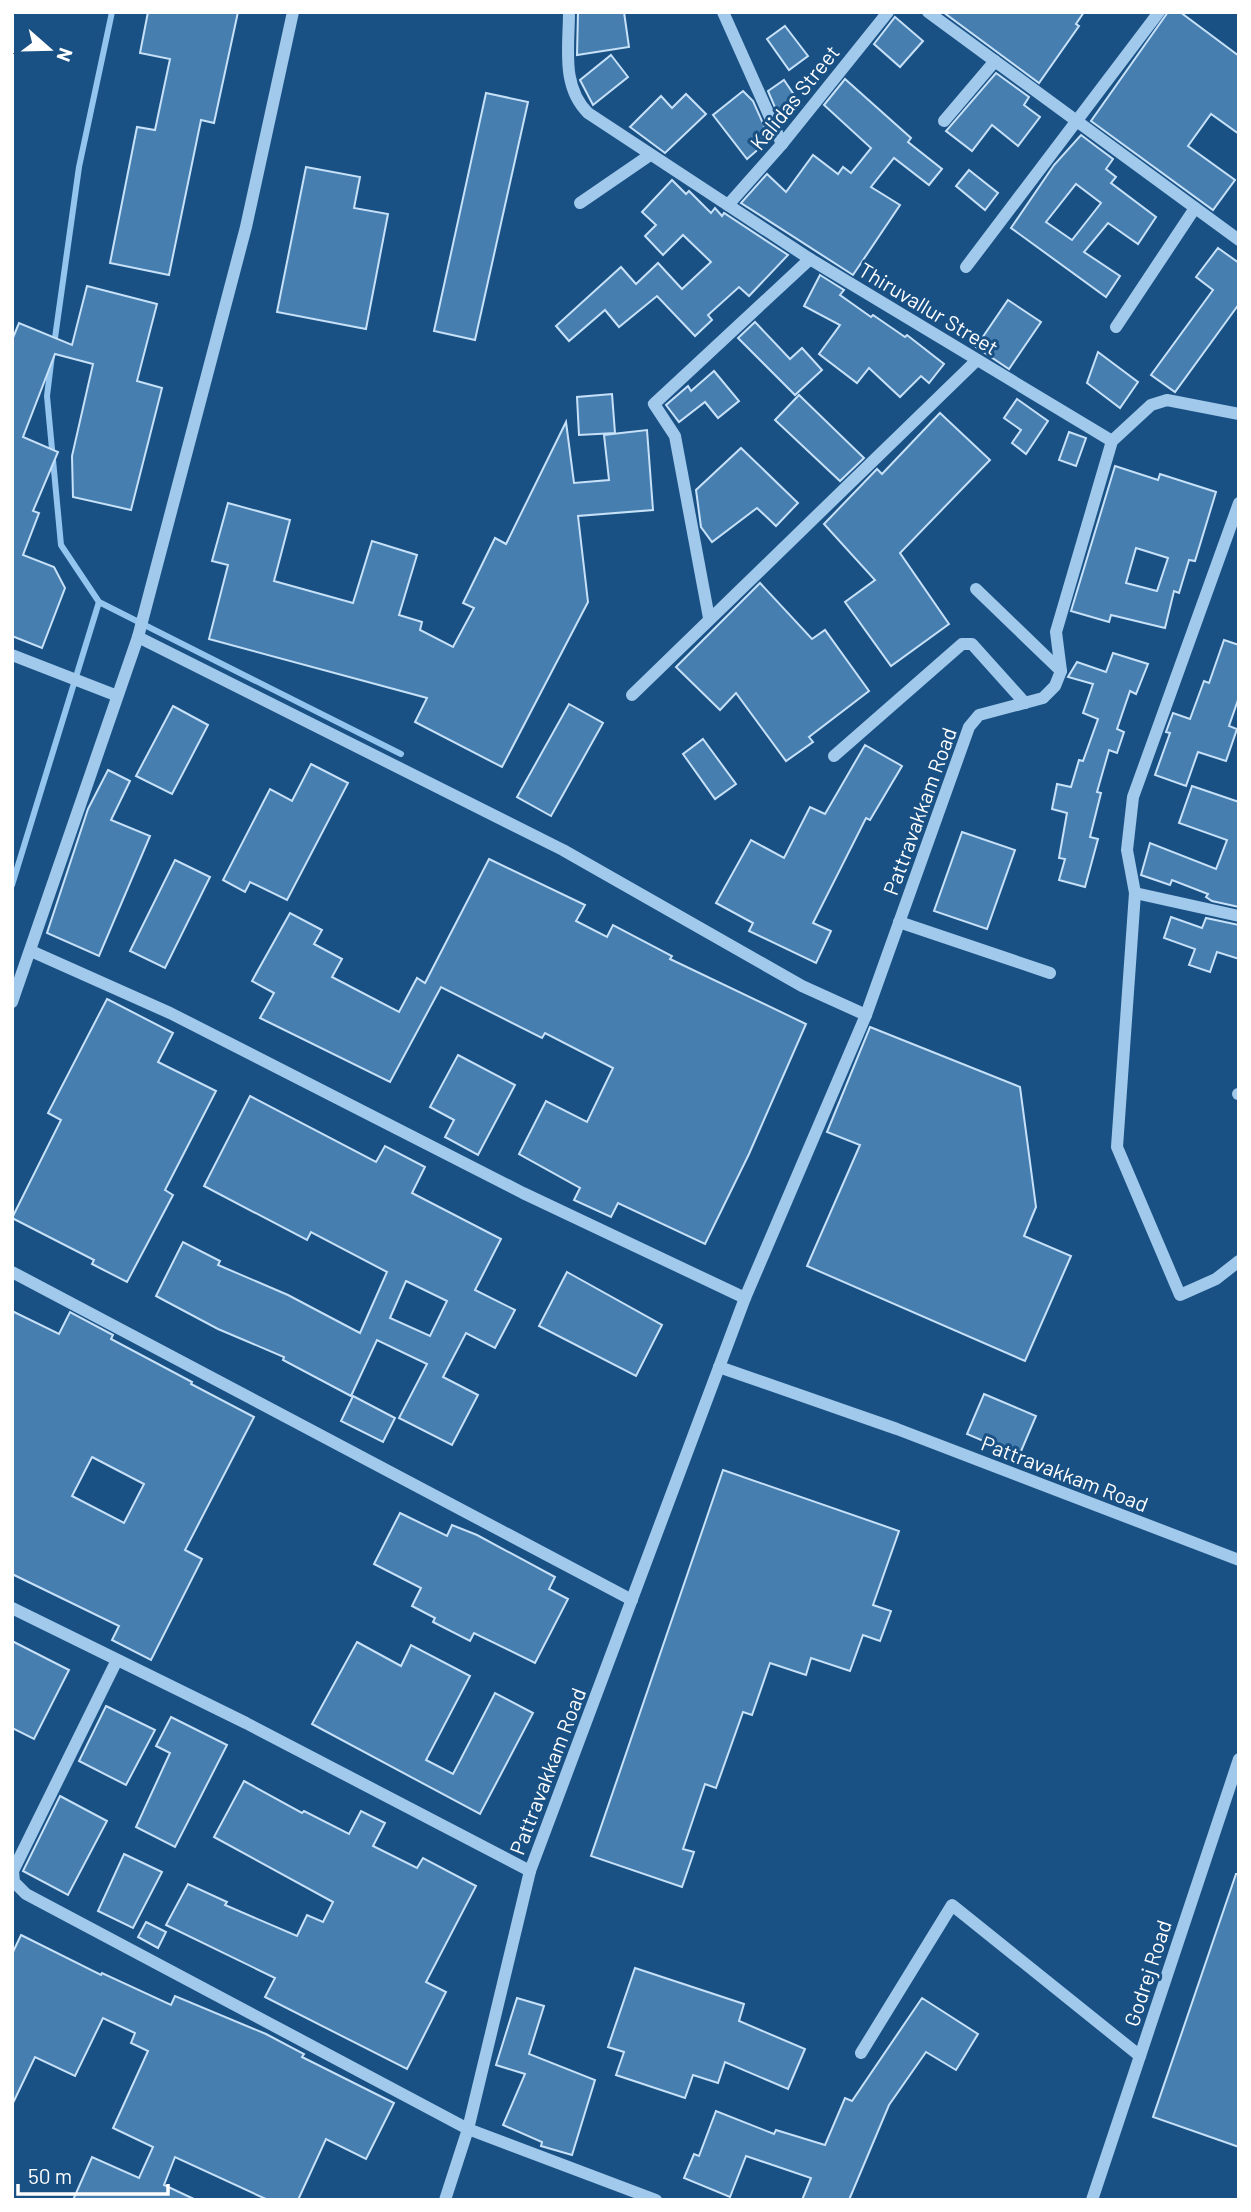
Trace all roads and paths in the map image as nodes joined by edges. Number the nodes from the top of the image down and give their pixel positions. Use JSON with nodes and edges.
{"nodes":[{"id":1,"x":293,"y":12,"type":"edge"},
{"id":2,"x":569,"y":12,"type":"edge"},
{"id":3,"x":723,"y":12,"type":"edge"},
{"id":4,"x":888,"y":12,"type":"edge"},
{"id":5,"x":928,"y":12,"type":"edge"},
{"id":6,"x":1159,"y":12,"type":"edge"},
{"id":7,"x":995,"y":61,"type":"junction"},
{"id":8,"x":944,"y":121,"type":"dead end"},
{"id":9,"x":1076,"y":123,"type":"junction"},
{"id":10,"x":782,"y":144,"type":"junction"},
{"id":11,"x":650,"y":155,"type":"junction"},
{"id":12,"x":580,"y":203,"type":"dead end"},
{"id":13,"x":728,"y":205,"type":"junction"},
{"id":14,"x":1195,"y":208,"type":"junction"},
{"id":15,"x":1239,"y":240,"type":"edge"},
{"id":16,"x":810,"y":259,"type":"junction"},
{"id":17,"x":966,"y":267,"type":"dead end"},
{"id":18,"x":1116,"y":327,"type":"dead end"},
{"id":19,"x":977,"y":360,"type":"junction"},
{"id":20,"x":1239,"y":414,"type":"edge"},
{"id":21,"x":1112,"y":440,"type":"junction"},
{"id":22,"x":1239,"y":503,"type":"edge"},
{"id":23,"x":976,"y":589,"type":"dead end"},
{"id":24,"x":709,"y":618,"type":"junction"},
{"id":25,"x":138,"y":637,"type":"junction"},
{"id":26,"x":12,"y":656,"type":"edge"},
{"id":27,"x":1061,"y":671,"type":"junction"},
{"id":28,"x":116,"y":695,"type":"junction"},
{"id":29,"x":632,"y":695,"type":"dead end"},
{"id":30,"x":1025,"y":703,"type":"junction"},
{"id":31,"x":834,"y":756,"type":"dead end"},
{"id":32,"x":1135,"y":893,"type":"junction"},
{"id":33,"x":1239,"y":916,"type":"edge"},
{"id":34,"x":899,"y":922,"type":"junction"},
{"id":35,"x":31,"y":951,"type":"junction"},
{"id":36,"x":1050,"y":973,"type":"dead end"},
{"id":37,"x":12,"y":1002,"type":"edge"},
{"id":38,"x":866,"y":1015,"type":"junction"},
{"id":39,"x":1239,"y":1261,"type":"edge"},
{"id":40,"x":12,"y":1272,"type":"edge"},
{"id":41,"x":745,"y":1298,"type":"junction"},
{"id":42,"x":719,"y":1367,"type":"junction"},
{"id":43,"x":1239,"y":1560,"type":"edge"},
{"id":44,"x":632,"y":1600,"type":"junction"},
{"id":45,"x":12,"y":1608,"type":"edge"},
{"id":46,"x":117,"y":1660,"type":"junction"},
{"id":47,"x":1239,"y":1759,"type":"edge"},
{"id":48,"x":530,"y":1871,"type":"junction"},
{"id":49,"x":861,"y":2053,"type":"dead end"},
{"id":50,"x":1140,"y":2056,"type":"junction"},
{"id":51,"x":468,"y":2129,"type":"junction"},
{"id":52,"x":445,"y":2200,"type":"edge"},
{"id":53,"x":656,"y":2200,"type":"edge"},
{"id":54,"x":1091,"y":2200,"type":"edge"}],
"edges":[{"from":1,"to":25,"type":"street"},
{"from":2,"to":11,"type":"street","name":"Thiruvallur Street"},
{"from":3,"to":10,"type":"street"},
{"from":4,"to":10,"type":"street","name":"Kalidas Street"},
{"from":5,"to":7,"type":"street"},
{"from":6,"to":9,"type":"street"},
{"from":7,"to":8,"type":"street"},
{"from":7,"to":9,"type":"street"},
{"from":9,"to":14,"type":"street"},
{"from":9,"to":17,"type":"street"},
{"from":10,"to":13,"type":"street","name":"Kalidas Street"},
{"from":11,"to":12,"type":"street"},
{"from":11,"to":13,"type":"street","name":"Thiruvallur Street"},
{"from":13,"to":16,"type":"street","name":"Thiruvallur Street"},
{"from":14,"to":15,"type":"street"},
{"from":14,"to":18,"type":"street"},
{"from":16,"to":19,"type":"street","name":"Thiruvallur Street"},
{"from":16,"to":24,"type":"street"},
{"from":19,"to":21,"type":"street","name":"Thiruvallur Street"},
{"from":19,"to":24,"type":"street"},
{"from":20,"to":21,"type":"street"},
{"from":21,"to":27,"type":"street"},
{"from":22,"to":32,"type":"street"},
{"from":23,"to":27,"type":"street"},
{"from":24,"to":29,"type":"street"},
{"from":25,"to":28,"type":"street"},
{"from":25,"to":38,"type":"street"},
{"from":26,"to":28,"type":"street"},
{"from":27,"to":30,"type":"street","name":"Pattravakkam Road"},
{"from":28,"to":35,"type":"street"},
{"from":30,"to":31,"type":"street"},
{"from":30,"to":34,"type":"street","name":"Pattravakkam Road"},
{"from":32,"to":33,"type":"street"},
{"from":32,"to":39,"type":"street"},
{"from":34,"to":36,"type":"street"},
{"from":34,"to":38,"type":"street","name":"Pattravakkam Road"},
{"from":35,"to":37,"type":"street"},
{"from":35,"to":41,"type":"street"},
{"from":38,"to":41,"type":"street","name":"Pattravakkam Road"},
{"from":40,"to":44,"type":"street"},
{"from":41,"to":42,"type":"street","name":"Pattravakkam Road"},
{"from":42,"to":43,"type":"street","name":"Pattravakkam Road"},
{"from":42,"to":44,"type":"street","name":"Pattravakkam Road"},
{"from":44,"to":48,"type":"street","name":"Pattravakkam Road"},
{"from":45,"to":46,"type":"street"},
{"from":46,"to":48,"type":"street"},
{"from":46,"to":51,"type":"street"},
{"from":47,"to":50,"type":"street","name":"Godrej Road"},
{"from":48,"to":51,"type":"street","name":"Pattravakkam Road"},
{"from":49,"to":50,"type":"street"},
{"from":50,"to":54,"type":"street","name":"Godrej Road"},
{"from":51,"to":52,"type":"street","name":"Pattravakkam Road"},
{"from":51,"to":53,"type":"street"}]}
